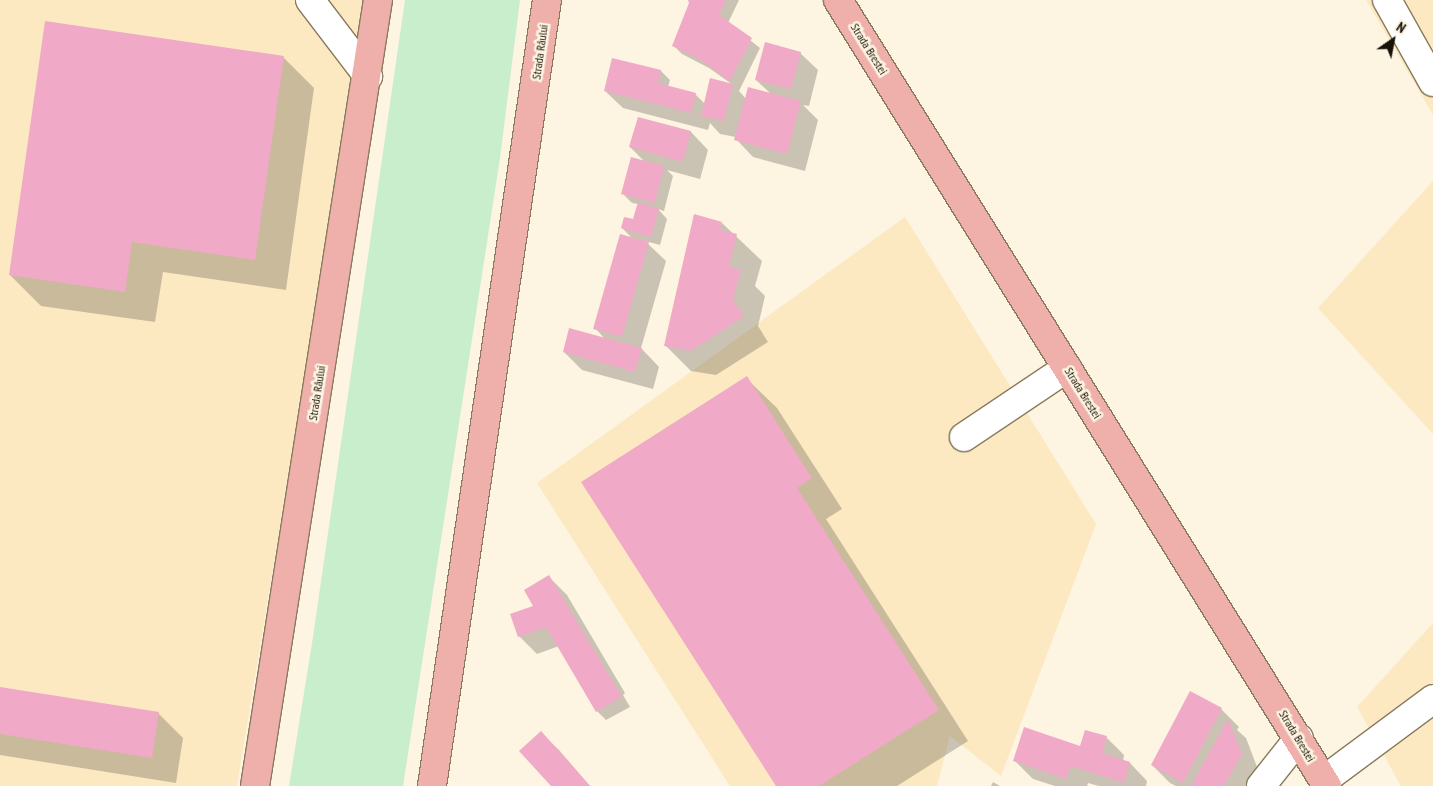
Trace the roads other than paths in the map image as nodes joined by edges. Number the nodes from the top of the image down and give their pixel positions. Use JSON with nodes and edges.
{"nodes":[{"id":1,"x":310,"y":0,"type":"edge"},
{"id":2,"x":378,"y":0,"type":"edge"},
{"id":3,"x":548,"y":0,"type":"edge"},
{"id":4,"x":838,"y":0,"type":"edge"},
{"id":5,"x":1387,"y":0,"type":"edge"},
{"id":6,"x":368,"y":76,"type":"junction"},
{"id":7,"x":1433,"y":82,"type":"edge"},
{"id":8,"x":1067,"y":368,"type":"junction"},
{"id":9,"x":964,"y":438,"type":"dead end"},
{"id":10,"x":1433,"y":699,"type":"edge"},
{"id":11,"x":1299,"y":738,"type":"junction"},
{"id":12,"x":1325,"y":783,"type":"edge"},
{"id":13,"x":255,"y":786,"type":"edge"},
{"id":14,"x":432,"y":786,"type":"edge"},
{"id":15,"x":1261,"y":786,"type":"edge"}],
"edges":[{"from":1,"to":6,"type":"street"},
{"from":2,"to":6,"type":"main road","name":"Strada Râului"},
{"from":3,"to":14,"type":"main road","name":"Strada Râului"},
{"from":4,"to":8,"type":"main road","name":"Strada Brestei"},
{"from":5,"to":7,"type":"street"},
{"from":6,"to":13,"type":"main road","name":"Strada Râului"},
{"from":8,"to":9,"type":"street"},
{"from":8,"to":11,"type":"main road","name":"Strada Brestei"},
{"from":10,"to":12,"type":"street"},
{"from":11,"to":12,"type":"main road","name":"Strada Brestei"},
{"from":11,"to":15,"type":"street"}]}
